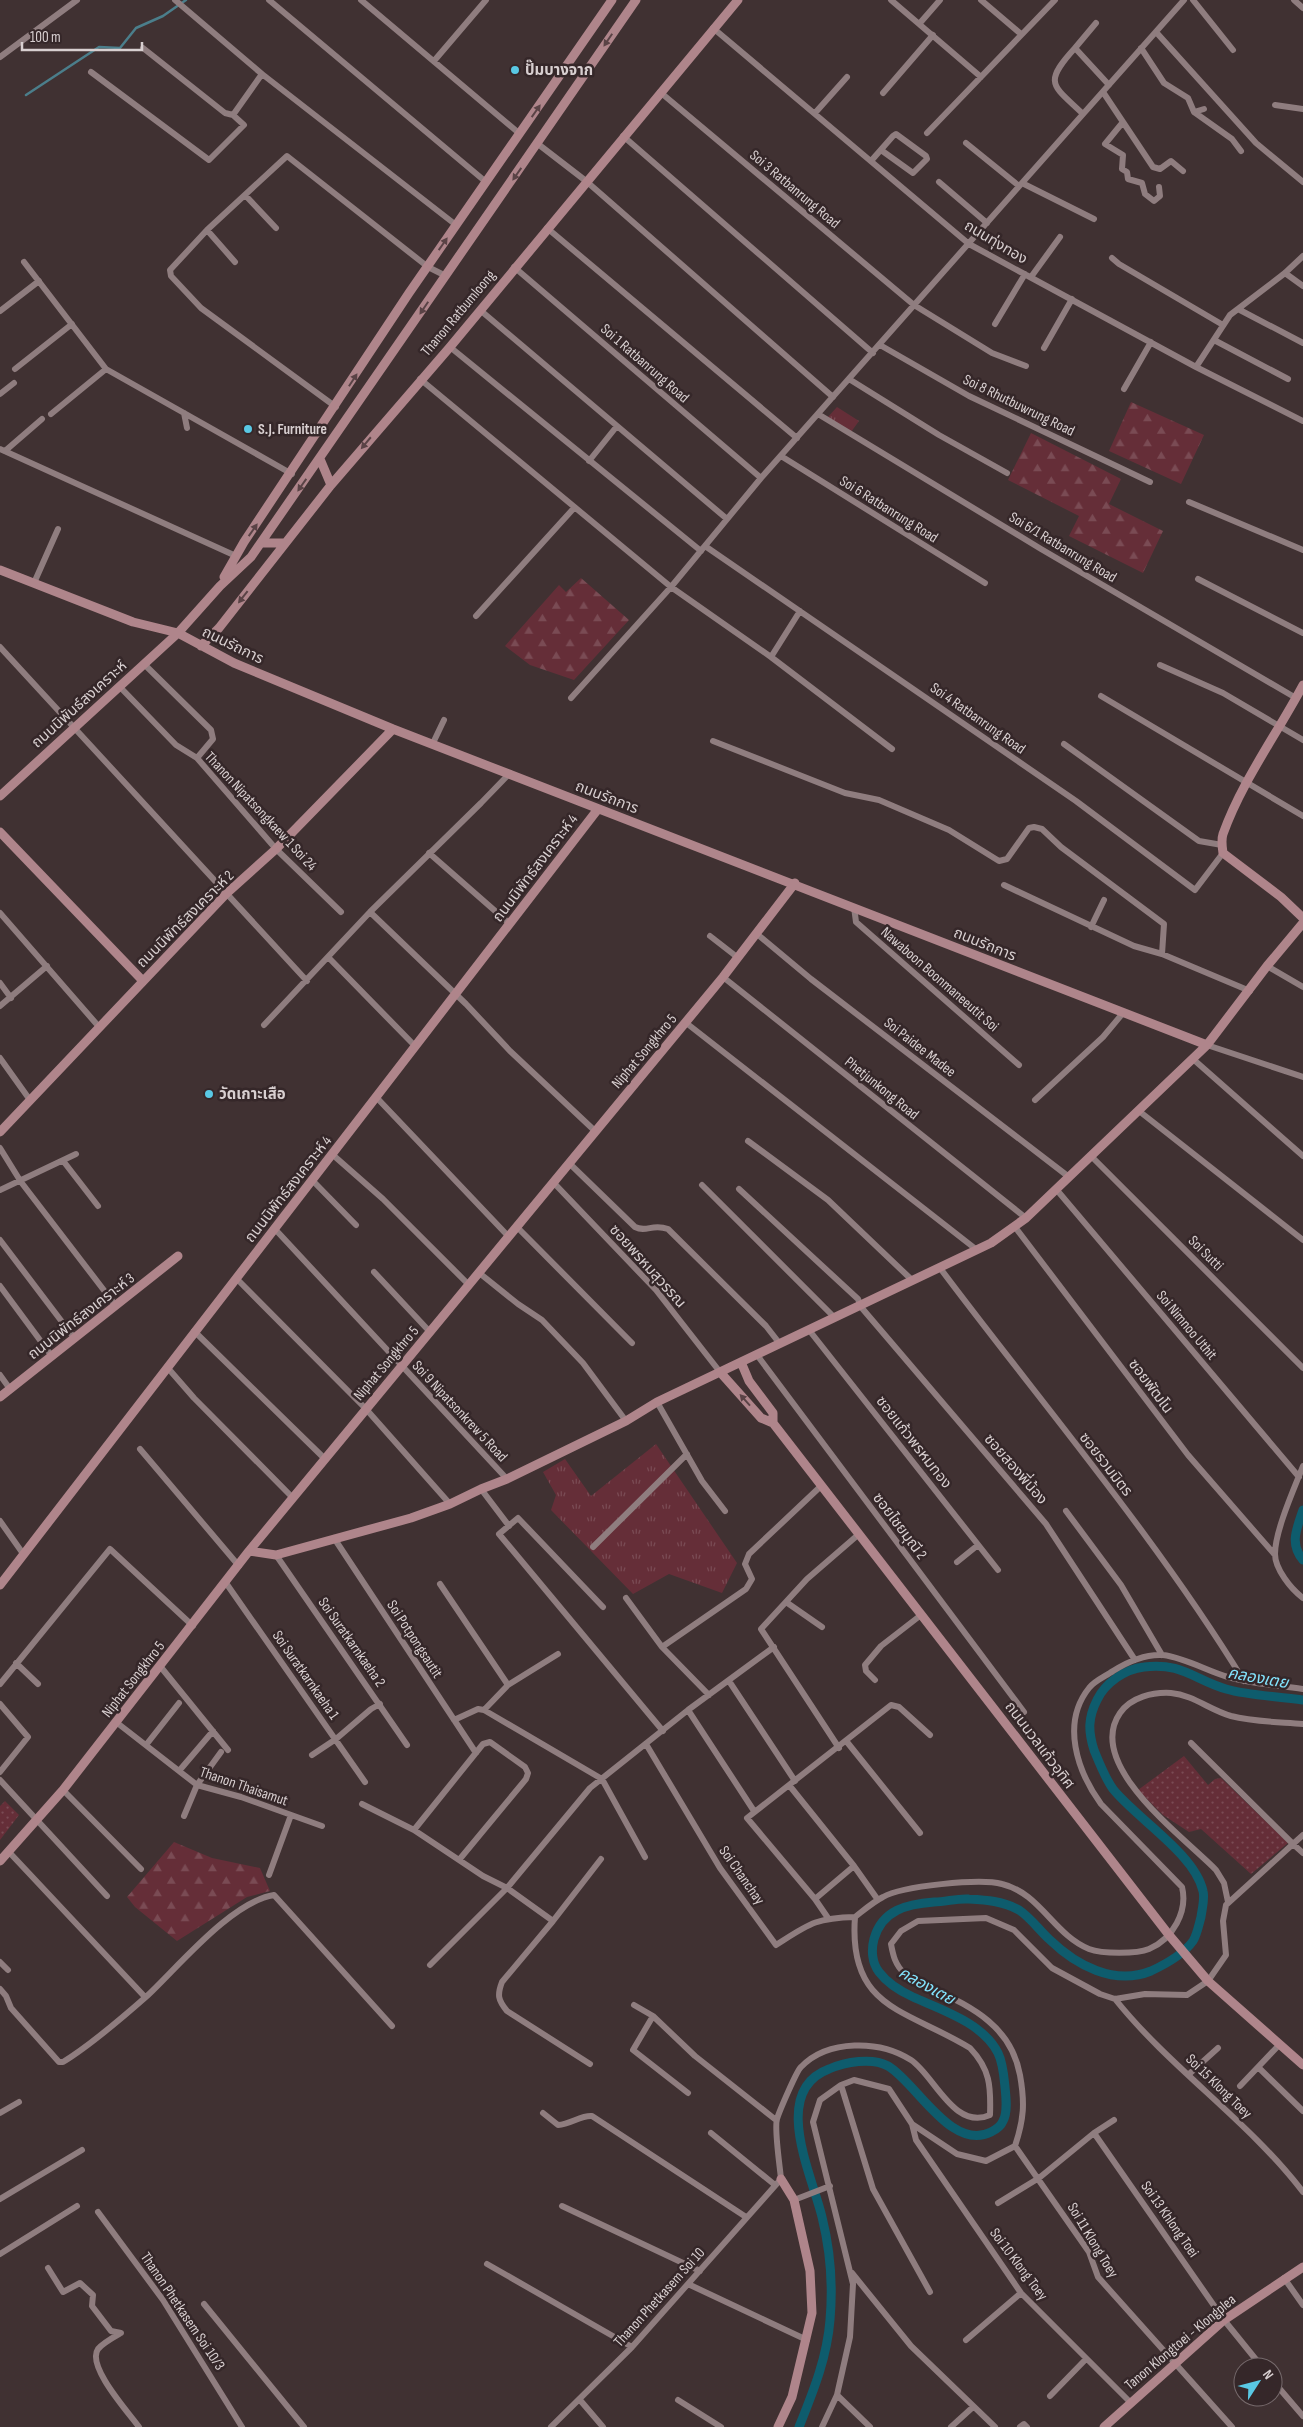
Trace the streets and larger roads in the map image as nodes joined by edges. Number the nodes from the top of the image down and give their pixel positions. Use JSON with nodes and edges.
{"nodes":[{"id":1,"x":76,"y":0,"type":"edge"},
{"id":2,"x":175,"y":0,"type":"edge"},
{"id":3,"x":269,"y":0,"type":"edge"},
{"id":4,"x":361,"y":0,"type":"edge"},
{"id":5,"x":486,"y":0,"type":"edge"},
{"id":6,"x":612,"y":0,"type":"edge"},
{"id":7,"x":636,"y":0,"type":"edge"},
{"id":8,"x":738,"y":0,"type":"edge"},
{"id":9,"x":891,"y":0,"type":"edge"},
{"id":10,"x":940,"y":0,"type":"edge"},
{"id":11,"x":981,"y":0,"type":"edge"},
{"id":12,"x":1055,"y":0,"type":"edge"},
{"id":13,"x":1184,"y":0,"type":"edge"},
{"id":14,"x":1193,"y":0,"type":"edge"},
{"id":15,"x":1294,"y":0,"type":"edge"},
{"id":16,"x":1303,"y":8,"type":"edge"},
{"id":17,"x":920,"y":23,"type":"junction"},
{"id":18,"x":1096,"y":23,"type":"dead end"},
{"id":19,"x":713,"y":28,"type":"junction"},
{"id":20,"x":1156,"y":32,"type":"junction"},
{"id":21,"x":1021,"y":34,"type":"junction"},
{"id":22,"x":933,"y":35,"type":"junction"},
{"id":23,"x":143,"y":48,"type":"dead end"},
{"id":24,"x":1075,"y":48,"type":"junction"},
{"id":25,"x":1141,"y":48,"type":"junction"},
{"id":26,"x":1233,"y":50,"type":"dead end"},
{"id":27,"x":0,"y":57,"type":"edge"},
{"id":28,"x":434,"y":61,"type":"junction"},
{"id":29,"x":90,"y":72,"type":"dead end"},
{"id":30,"x":262,"y":74,"type":"junction"},
{"id":31,"x":847,"y":77,"type":"dead end"},
{"id":32,"x":981,"y":77,"type":"junction"},
{"id":33,"x":1109,"y":85,"type":"junction"},
{"id":34,"x":660,"y":92,"type":"junction"},
{"id":35,"x":1103,"y":92,"type":"junction"},
{"id":36,"x":883,"y":93,"type":"dead end"},
{"id":37,"x":1275,"y":105,"type":"dead end"},
{"id":38,"x":1303,"y":109,"type":"edge"},
{"id":39,"x":1204,"y":110,"type":"dead end"},
{"id":40,"x":1194,"y":112,"type":"junction"},
{"id":41,"x":815,"y":113,"type":"junction"},
{"id":42,"x":1083,"y":114,"type":"junction"},
{"id":43,"x":233,"y":115,"type":"junction"},
{"id":44,"x":1123,"y":122,"type":"junction"},
{"id":45,"x":520,"y":134,"type":"junction"},
{"id":46,"x":927,"y":134,"type":"dead end"},
{"id":47,"x":623,"y":136,"type":"junction"},
{"id":48,"x":966,"y":142,"type":"dead end"},
{"id":49,"x":538,"y":144,"type":"junction"},
{"id":50,"x":881,"y":150,"type":"junction"},
{"id":51,"x":1241,"y":151,"type":"dead end"},
{"id":52,"x":871,"y":161,"type":"junction"},
{"id":53,"x":1183,"y":171,"type":"dead end"},
{"id":54,"x":586,"y":181,"type":"junction"},
{"id":55,"x":486,"y":182,"type":"junction"},
{"id":56,"x":939,"y":182,"type":"dead end"},
{"id":57,"x":1303,"y":182,"type":"edge"},
{"id":58,"x":1021,"y":184,"type":"junction"},
{"id":59,"x":1159,"y":187,"type":"dead end"},
{"id":60,"x":245,"y":195,"type":"junction"},
{"id":61,"x":1094,"y":219,"type":"dead end"},
{"id":62,"x":987,"y":223,"type":"junction"},
{"id":63,"x":456,"y":225,"type":"junction"},
{"id":64,"x":276,"y":228,"type":"dead end"},
{"id":65,"x":547,"y":228,"type":"junction"},
{"id":66,"x":207,"y":230,"type":"junction"},
{"id":67,"x":1060,"y":237,"type":"dead end"},
{"id":68,"x":969,"y":244,"type":"junction"},
{"id":69,"x":1303,"y":256,"type":"edge"},
{"id":70,"x":1112,"y":258,"type":"dead end"},
{"id":71,"x":24,"y":262,"type":"dead end"},
{"id":72,"x":235,"y":262,"type":"dead end"},
{"id":73,"x":428,"y":266,"type":"junction"},
{"id":74,"x":514,"y":267,"type":"junction"},
{"id":75,"x":1285,"y":273,"type":"junction"},
{"id":76,"x":446,"y":276,"type":"junction"},
{"id":77,"x":1028,"y":276,"type":"junction"},
{"id":78,"x":39,"y":281,"type":"junction"},
{"id":79,"x":1303,"y":286,"type":"edge"},
{"id":80,"x":1072,"y":299,"type":"junction"},
{"id":81,"x":914,"y":305,"type":"junction"},
{"id":82,"x":1238,"y":309,"type":"junction"},
{"id":83,"x":480,"y":310,"type":"junction"},
{"id":84,"x":0,"y":311,"type":"edge"},
{"id":85,"x":72,"y":324,"type":"junction"},
{"id":86,"x":995,"y":324,"type":"dead end"},
{"id":87,"x":1224,"y":325,"type":"junction"},
{"id":88,"x":1214,"y":340,"type":"junction"},
{"id":89,"x":1151,"y":342,"type":"junction"},
{"id":90,"x":1303,"y":343,"type":"edge"},
{"id":91,"x":880,"y":345,"type":"junction"},
{"id":92,"x":450,"y":347,"type":"junction"},
{"id":93,"x":1044,"y":348,"type":"dead end"},
{"id":94,"x":873,"y":352,"type":"junction"},
{"id":95,"x":1026,"y":366,"type":"dead end"},
{"id":96,"x":1196,"y":366,"type":"junction"},
{"id":97,"x":15,"y":369,"type":"dead end"},
{"id":98,"x":106,"y":369,"type":"junction"},
{"id":99,"x":420,"y":379,"type":"junction"},
{"id":100,"x":849,"y":379,"type":"junction"},
{"id":101,"x":1288,"y":379,"type":"dead end"},
{"id":102,"x":14,"y":383,"type":"dead end"},
{"id":103,"x":1124,"y":390,"type":"dead end"},
{"id":104,"x":0,"y":394,"type":"edge"},
{"id":105,"x":833,"y":397,"type":"junction"},
{"id":106,"x":336,"y":407,"type":"junction"},
{"id":107,"x":184,"y":413,"type":"junction"},
{"id":108,"x":51,"y":414,"type":"dead end"},
{"id":109,"x":818,"y":414,"type":"junction"},
{"id":110,"x":42,"y":419,"type":"dead end"},
{"id":111,"x":1303,"y":421,"type":"edge"},
{"id":112,"x":617,"y":426,"type":"junction"},
{"id":113,"x":187,"y":428,"type":"dead end"},
{"id":114,"x":797,"y":438,"type":"junction"},
{"id":115,"x":3,"y":450,"type":"edge"},
{"id":116,"x":781,"y":456,"type":"junction"},
{"id":117,"x":320,"y":459,"type":"junction"},
{"id":118,"x":589,"y":461,"type":"junction"},
{"id":119,"x":1006,"y":473,"type":"dead end"},
{"id":120,"x":292,"y":474,"type":"junction"},
{"id":121,"x":761,"y":478,"type":"junction"},
{"id":122,"x":1150,"y":482,"type":"dead end"},
{"id":123,"x":331,"y":485,"type":"junction"},
{"id":124,"x":1189,"y":502,"type":"dead end"},
{"id":125,"x":574,"y":508,"type":"junction"},
{"id":126,"x":726,"y":519,"type":"junction"},
{"id":127,"x":58,"y":529,"type":"dead end"},
{"id":128,"x":261,"y":543,"type":"junction"},
{"id":129,"x":284,"y":543,"type":"junction"},
{"id":130,"x":703,"y":548,"type":"junction"},
{"id":131,"x":1303,"y":550,"type":"edge"},
{"id":132,"x":236,"y":556,"type":"junction"},
{"id":133,"x":0,"y":570,"type":"edge"},
{"id":134,"x":1198,"y":579,"type":"dead end"},
{"id":135,"x":34,"y":583,"type":"junction"},
{"id":136,"x":984,"y":583,"type":"dead end"},
{"id":137,"x":220,"y":586,"type":"junction"},
{"id":138,"x":671,"y":587,"type":"junction"},
{"id":139,"x":800,"y":611,"type":"junction"},
{"id":140,"x":476,"y":616,"type":"dead end"},
{"id":141,"x":178,"y":633,"type":"junction"},
{"id":142,"x":1303,"y":634,"type":"edge"},
{"id":143,"x":202,"y":646,"type":"junction"},
{"id":144,"x":0,"y":647,"type":"edge"},
{"id":145,"x":771,"y":657,"type":"junction"},
{"id":146,"x":144,"y":664,"type":"junction"},
{"id":147,"x":1160,"y":665,"type":"dead end"},
{"id":148,"x":1303,"y":685,"type":"edge"},
{"id":149,"x":119,"y":686,"type":"junction"},
{"id":150,"x":1101,"y":696,"type":"dead end"},
{"id":151,"x":571,"y":698,"type":"dead end"},
{"id":152,"x":1296,"y":698,"type":"junction"},
{"id":153,"x":444,"y":720,"type":"dead end"},
{"id":154,"x":74,"y":726,"type":"junction"},
{"id":155,"x":1281,"y":727,"type":"junction"},
{"id":156,"x":393,"y":729,"type":"junction"},
{"id":157,"x":1303,"y":740,"type":"edge"},
{"id":158,"x":712,"y":741,"type":"dead end"},
{"id":159,"x":433,"y":743,"type":"junction"},
{"id":160,"x":1064,"y":744,"type":"dead end"},
{"id":161,"x":892,"y":748,"type":"dead end"},
{"id":162,"x":197,"y":758,"type":"junction"},
{"id":163,"x":510,"y":773,"type":"junction"},
{"id":164,"x":1248,"y":782,"type":"junction"},
{"id":165,"x":0,"y":796,"type":"edge"},
{"id":166,"x":598,"y":809,"type":"junction"},
{"id":167,"x":1303,"y":816,"type":"edge"},
{"id":168,"x":0,"y":832,"type":"edge"},
{"id":169,"x":276,"y":849,"type":"junction"},
{"id":170,"x":1222,"y":849,"type":"junction"},
{"id":171,"x":429,"y":853,"type":"junction"},
{"id":172,"x":795,"y":883,"type":"junction"},
{"id":173,"x":1004,"y":885,"type":"dead end"},
{"id":174,"x":226,"y":894,"type":"junction"},
{"id":175,"x":1104,"y":900,"type":"dead end"},
{"id":176,"x":854,"y":907,"type":"junction"},
{"id":177,"x":341,"y":912,"type":"dead end"},
{"id":178,"x":370,"y":912,"type":"junction"},
{"id":179,"x":0,"y":914,"type":"edge"},
{"id":180,"x":1303,"y":918,"type":"edge"},
{"id":181,"x":1303,"y":923,"type":"edge"},
{"id":182,"x":510,"y":924,"type":"junction"},
{"id":183,"x":1091,"y":926,"type":"junction"},
{"id":184,"x":757,"y":934,"type":"junction"},
{"id":185,"x":710,"y":936,"type":"dead end"},
{"id":186,"x":1162,"y":954,"type":"junction"},
{"id":187,"x":738,"y":957,"type":"junction"},
{"id":188,"x":328,"y":958,"type":"junction"},
{"id":189,"x":47,"y":966,"type":"junction"},
{"id":190,"x":1267,"y":966,"type":"junction"},
{"id":191,"x":723,"y":977,"type":"junction"},
{"id":192,"x":143,"y":980,"type":"junction"},
{"id":193,"x":307,"y":981,"type":"junction"},
{"id":194,"x":0,"y":982,"type":"edge"},
{"id":195,"x":1303,"y":987,"type":"edge"},
{"id":196,"x":1250,"y":991,"type":"junction"},
{"id":197,"x":455,"y":996,"type":"junction"},
{"id":198,"x":11,"y":998,"type":"junction"},
{"id":199,"x":0,"y":1006,"type":"edge"},
{"id":200,"x":1123,"y":1013,"type":"junction"},
{"id":201,"x":685,"y":1022,"type":"junction"},
{"id":202,"x":264,"y":1025,"type":"dead end"},
{"id":203,"x":100,"y":1028,"type":"junction"},
{"id":204,"x":1207,"y":1045,"type":"junction"},
{"id":205,"x":415,"y":1046,"type":"junction"},
{"id":206,"x":0,"y":1058,"type":"edge"},
{"id":207,"x":1193,"y":1059,"type":"junction"},
{"id":208,"x":1019,"y":1065,"type":"dead end"},
{"id":209,"x":1303,"y":1077,"type":"edge"},
{"id":210,"x":377,"y":1098,"type":"junction"},
{"id":211,"x":30,"y":1100,"type":"junction"},
{"id":212,"x":1035,"y":1100,"type":"dead end"},
{"id":213,"x":1139,"y":1111,"type":"junction"},
{"id":214,"x":595,"y":1131,"type":"junction"},
{"id":215,"x":0,"y":1132,"type":"edge"},
{"id":216,"x":748,"y":1141,"type":"dead end"},
{"id":217,"x":0,"y":1148,"type":"edge"},
{"id":218,"x":76,"y":1154,"type":"dead end"},
{"id":219,"x":333,"y":1155,"type":"junction"},
{"id":220,"x":1091,"y":1156,"type":"junction"},
{"id":221,"x":1303,"y":1156,"type":"edge"},
{"id":222,"x":64,"y":1162,"type":"junction"},
{"id":223,"x":569,"y":1163,"type":"junction"},
{"id":224,"x":1068,"y":1177,"type":"junction"},
{"id":225,"x":313,"y":1181,"type":"junction"},
{"id":226,"x":21,"y":1182,"type":"junction"},
{"id":227,"x":553,"y":1182,"type":"junction"},
{"id":228,"x":702,"y":1185,"type":"dead end"},
{"id":229,"x":739,"y":1189,"type":"dead end"},
{"id":230,"x":1056,"y":1189,"type":"junction"},
{"id":231,"x":0,"y":1190,"type":"edge"},
{"id":232,"x":98,"y":1206,"type":"dead end"},
{"id":233,"x":1026,"y":1218,"type":"junction"},
{"id":234,"x":356,"y":1225,"type":"dead end"},
{"id":235,"x":517,"y":1227,"type":"junction"},
{"id":236,"x":1015,"y":1227,"type":"junction"},
{"id":237,"x":274,"y":1228,"type":"junction"},
{"id":238,"x":509,"y":1237,"type":"junction"},
{"id":239,"x":0,"y":1240,"type":"edge"},
{"id":240,"x":1303,"y":1240,"type":"edge"},
{"id":241,"x":977,"y":1250,"type":"junction"},
{"id":242,"x":178,"y":1256,"type":"dead end"},
{"id":243,"x":940,"y":1268,"type":"junction"},
{"id":244,"x":374,"y":1272,"type":"dead end"},
{"id":245,"x":478,"y":1272,"type":"junction"},
{"id":246,"x":236,"y":1278,"type":"junction"},
{"id":247,"x":913,"y":1281,"type":"junction"},
{"id":248,"x":468,"y":1284,"type":"junction"},
{"id":249,"x":0,"y":1286,"type":"edge"},
{"id":250,"x":116,"y":1306,"type":"junction"},
{"id":251,"x":861,"y":1307,"type":"junction"},
{"id":252,"x":835,"y":1318,"type":"junction"},
{"id":253,"x":810,"y":1330,"type":"junction"},
{"id":254,"x":194,"y":1331,"type":"junction"},
{"id":255,"x":430,"y":1332,"type":"junction"},
{"id":256,"x":75,"y":1339,"type":"junction"},
{"id":257,"x":632,"y":1343,"type":"dead end"},
{"id":258,"x":780,"y":1344,"type":"junction"},
{"id":259,"x":757,"y":1354,"type":"junction"},
{"id":260,"x":51,"y":1355,"type":"junction"},
{"id":261,"x":741,"y":1362,"type":"junction"},
{"id":262,"x":167,"y":1367,"type":"junction"},
{"id":263,"x":401,"y":1367,"type":"junction"},
{"id":264,"x":1303,"y":1368,"type":"edge"},
{"id":265,"x":720,"y":1372,"type":"junction"},
{"id":266,"x":0,"y":1375,"type":"edge"},
{"id":267,"x":10,"y":1389,"type":"junction"},
{"id":268,"x":0,"y":1397,"type":"edge"},
{"id":269,"x":657,"y":1402,"type":"junction"},
{"id":270,"x":366,"y":1409,"type":"junction"},
{"id":271,"x":626,"y":1421,"type":"junction"},
{"id":272,"x":773,"y":1424,"type":"junction"},
{"id":273,"x":140,"y":1449,"type":"dead end"},
{"id":274,"x":686,"y":1454,"type":"junction"},
{"id":275,"x":325,"y":1459,"type":"junction"},
{"id":276,"x":1303,"y":1466,"type":"edge"},
{"id":277,"x":1299,"y":1477,"type":"junction"},
{"id":278,"x":507,"y":1479,"type":"junction"},
{"id":279,"x":821,"y":1486,"type":"junction"},
{"id":280,"x":481,"y":1489,"type":"junction"},
{"id":281,"x":293,"y":1498,"type":"junction"},
{"id":282,"x":450,"y":1504,"type":"junction"},
{"id":283,"x":1066,"y":1511,"type":"dead end"},
{"id":284,"x":725,"y":1512,"type":"dead end"},
{"id":285,"x":0,"y":1522,"type":"edge"},
{"id":286,"x":509,"y":1526,"type":"junction"},
{"id":287,"x":859,"y":1534,"type":"junction"},
{"id":288,"x":334,"y":1538,"type":"junction"},
{"id":289,"x":978,"y":1544,"type":"junction"},
{"id":290,"x":593,"y":1547,"type":"dead end"},
{"id":291,"x":249,"y":1551,"type":"junction"},
{"id":292,"x":24,"y":1555,"type":"junction"},
{"id":293,"x":276,"y":1555,"type":"junction"},
{"id":294,"x":1275,"y":1555,"type":"junction"},
{"id":295,"x":957,"y":1562,"type":"dead end"},
{"id":296,"x":239,"y":1566,"type":"junction"},
{"id":297,"x":998,"y":1570,"type":"dead end"},
{"id":298,"x":226,"y":1583,"type":"junction"},
{"id":299,"x":440,"y":1584,"type":"dead end"},
{"id":300,"x":0,"y":1586,"type":"edge"},
{"id":301,"x":626,"y":1598,"type":"dead end"},
{"id":302,"x":1303,"y":1598,"type":"edge"},
{"id":303,"x":786,"y":1602,"type":"junction"},
{"id":304,"x":603,"y":1607,"type":"dead end"},
{"id":305,"x":921,"y":1615,"type":"junction"},
{"id":306,"x":193,"y":1626,"type":"junction"},
{"id":307,"x":822,"y":1627,"type":"dead end"},
{"id":308,"x":662,"y":1647,"type":"junction"},
{"id":309,"x":774,"y":1647,"type":"junction"},
{"id":310,"x":558,"y":1654,"type":"dead end"},
{"id":311,"x":1162,"y":1655,"type":"junction"},
{"id":312,"x":1135,"y":1660,"type":"junction"},
{"id":313,"x":16,"y":1663,"type":"junction"},
{"id":314,"x":160,"y":1666,"type":"junction"},
{"id":315,"x":875,"y":1680,"type":"dead end"},
{"id":316,"x":729,"y":1681,"type":"junction"},
{"id":317,"x":1244,"y":1681,"type":"junction"},
{"id":318,"x":0,"y":1684,"type":"edge"},
{"id":319,"x":38,"y":1684,"type":"dead end"},
{"id":320,"x":508,"y":1684,"type":"junction"},
{"id":321,"x":1303,"y":1689,"type":"edge"},
{"id":322,"x":709,"y":1695,"type":"junction"},
{"id":323,"x":179,"y":1703,"type":"dead end"},
{"id":324,"x":0,"y":1704,"type":"edge"},
{"id":325,"x":380,"y":1704,"type":"junction"},
{"id":326,"x":484,"y":1710,"type":"junction"},
{"id":327,"x":688,"y":1710,"type":"junction"},
{"id":328,"x":1024,"y":1712,"type":"dead end"},
{"id":329,"x":454,"y":1720,"type":"junction"},
{"id":330,"x":116,"y":1722,"type":"junction"},
{"id":331,"x":1303,"y":1724,"type":"edge"},
{"id":332,"x":213,"y":1731,"type":"junction"},
{"id":333,"x":663,"y":1731,"type":"junction"},
{"id":334,"x":930,"y":1735,"type":"dead end"},
{"id":335,"x":336,"y":1739,"type":"junction"},
{"id":336,"x":847,"y":1742,"type":"junction"},
{"id":337,"x":1191,"y":1743,"type":"dead end"},
{"id":338,"x":646,"y":1744,"type":"junction"},
{"id":339,"x":146,"y":1745,"type":"junction"},
{"id":340,"x":407,"y":1746,"type":"dead end"},
{"id":341,"x":839,"y":1748,"type":"junction"},
{"id":342,"x":228,"y":1750,"type":"dead end"},
{"id":343,"x":221,"y":1752,"type":"dead end"},
{"id":344,"x":476,"y":1753,"type":"junction"},
{"id":345,"x":312,"y":1755,"type":"dead end"},
{"id":346,"x":0,"y":1772,"type":"edge"},
{"id":347,"x":180,"y":1772,"type":"junction"},
{"id":348,"x":602,"y":1779,"type":"junction"},
{"id":349,"x":0,"y":1780,"type":"edge"},
{"id":350,"x":365,"y":1782,"type":"dead end"},
{"id":351,"x":792,"y":1783,"type":"junction"},
{"id":352,"x":197,"y":1785,"type":"junction"},
{"id":353,"x":63,"y":1790,"type":"junction"},
{"id":354,"x":362,"y":1804,"type":"dead end"},
{"id":355,"x":754,"y":1811,"type":"junction"},
{"id":356,"x":184,"y":1816,"type":"dead end"},
{"id":357,"x":291,"y":1816,"type":"junction"},
{"id":358,"x":37,"y":1819,"type":"junction"},
{"id":359,"x":322,"y":1826,"type":"dead end"},
{"id":360,"x":414,"y":1830,"type":"junction"},
{"id":361,"x":920,"y":1833,"type":"dead end"},
{"id":362,"x":1303,"y":1835,"type":"edge"},
{"id":363,"x":1293,"y":1844,"type":"junction"},
{"id":364,"x":9,"y":1852,"type":"junction"},
{"id":365,"x":1303,"y":1853,"type":"edge"},
{"id":366,"x":645,"y":1857,"type":"dead end"},
{"id":367,"x":601,"y":1859,"type":"dead end"},
{"id":368,"x":459,"y":1860,"type":"junction"},
{"id":369,"x":0,"y":1861,"type":"edge"},
{"id":370,"x":854,"y":1866,"type":"junction"},
{"id":371,"x":141,"y":1869,"type":"dead end"},
{"id":372,"x":269,"y":1875,"type":"dead end"},
{"id":373,"x":507,"y":1888,"type":"junction"},
{"id":374,"x":107,"y":1896,"type":"dead end"},
{"id":375,"x":815,"y":1899,"type":"junction"},
{"id":376,"x":878,"y":1900,"type":"junction"},
{"id":377,"x":1228,"y":1902,"type":"junction"},
{"id":378,"x":855,"y":1917,"type":"junction"},
{"id":379,"x":828,"y":1918,"type":"junction"},
{"id":380,"x":553,"y":1921,"type":"junction"},
{"id":381,"x":1170,"y":1936,"type":"junction"},
{"id":382,"x":0,"y":1962,"type":"edge"},
{"id":383,"x":430,"y":1964,"type":"dead end"},
{"id":384,"x":8,"y":1970,"type":"dead end"},
{"id":385,"x":1208,"y":1981,"type":"junction"},
{"id":386,"x":0,"y":1990,"type":"edge"},
{"id":387,"x":145,"y":1997,"type":"junction"},
{"id":388,"x":1115,"y":1999,"type":"junction"},
{"id":389,"x":634,"y":2005,"type":"dead end"},
{"id":390,"x":653,"y":2016,"type":"junction"},
{"id":391,"x":392,"y":2026,"type":"dead end"},
{"id":392,"x":1280,"y":2044,"type":"junction"},
{"id":393,"x":1218,"y":2048,"type":"dead end"},
{"id":394,"x":590,"y":2064,"type":"dead end"},
{"id":395,"x":1303,"y":2065,"type":"edge"},
{"id":396,"x":1258,"y":2067,"type":"junction"},
{"id":397,"x":1188,"y":2075,"type":"junction"},
{"id":398,"x":841,"y":2085,"type":"junction"},
{"id":399,"x":1240,"y":2086,"type":"dead end"},
{"id":400,"x":688,"y":2093,"type":"dead end"},
{"id":401,"x":19,"y":2102,"type":"dead end"},
{"id":402,"x":1303,"y":2111,"type":"edge"},
{"id":403,"x":0,"y":2113,"type":"edge"},
{"id":404,"x":543,"y":2113,"type":"dead end"},
{"id":405,"x":776,"y":2120,"type":"junction"},
{"id":406,"x":1114,"y":2120,"type":"dead end"},
{"id":407,"x":912,"y":2124,"type":"junction"},
{"id":408,"x":711,"y":2132,"type":"dead end"},
{"id":409,"x":1094,"y":2133,"type":"junction"},
{"id":410,"x":1015,"y":2146,"type":"junction"},
{"id":411,"x":82,"y":2150,"type":"dead end"},
{"id":412,"x":1039,"y":2178,"type":"junction"},
{"id":413,"x":778,"y":2182,"type":"junction"},
{"id":414,"x":830,"y":2186,"type":"junction"},
{"id":415,"x":1303,"y":2192,"type":"edge"},
{"id":416,"x":0,"y":2199,"type":"edge"},
{"id":417,"x":794,"y":2200,"type":"junction"},
{"id":418,"x":998,"y":2203,"type":"dead end"},
{"id":419,"x":77,"y":2206,"type":"dead end"},
{"id":420,"x":562,"y":2206,"type":"dead end"},
{"id":421,"x":98,"y":2212,"type":"dead end"},
{"id":422,"x":746,"y":2217,"type":"junction"},
{"id":423,"x":0,"y":2254,"type":"edge"},
{"id":424,"x":486,"y":2264,"type":"dead end"},
{"id":425,"x":1303,"y":2267,"type":"edge"},
{"id":426,"x":48,"y":2268,"type":"dead end"},
{"id":427,"x":700,"y":2271,"type":"junction"},
{"id":428,"x":851,"y":2272,"type":"junction"},
{"id":429,"x":1284,"y":2278,"type":"junction"},
{"id":430,"x":688,"y":2284,"type":"junction"},
{"id":431,"x":930,"y":2292,"type":"dead end"},
{"id":432,"x":1021,"y":2293,"type":"junction"},
{"id":433,"x":204,"y":2304,"type":"dead end"},
{"id":434,"x":1303,"y":2305,"type":"edge"},
{"id":435,"x":1224,"y":2320,"type":"junction"},
{"id":436,"x":807,"y":2340,"type":"junction"},
{"id":437,"x":966,"y":2340,"type":"dead end"},
{"id":438,"x":632,"y":2347,"type":"junction"},
{"id":439,"x":1254,"y":2357,"type":"edge"},
{"id":440,"x":1086,"y":2359,"type":"junction"},
{"id":441,"x":1175,"y":2363,"type":"junction"},
{"id":442,"x":1283,"y":2393,"type":"edge"},
{"id":443,"x":837,"y":2395,"type":"junction"},
{"id":444,"x":1050,"y":2396,"type":"dead end"},
{"id":445,"x":580,"y":2400,"type":"junction"},
{"id":446,"x":678,"y":2400,"type":"dead end"},
{"id":447,"x":1130,"y":2402,"type":"junction"},
{"id":448,"x":973,"y":2407,"type":"junction"},
{"id":449,"x":1303,"y":2416,"type":"edge"},
{"id":450,"x":139,"y":2427,"type":"edge"},
{"id":451,"x":242,"y":2427,"type":"edge"},
{"id":452,"x":304,"y":2427,"type":"edge"},
{"id":453,"x":551,"y":2427,"type":"edge"},
{"id":454,"x":603,"y":2427,"type":"edge"},
{"id":455,"x":720,"y":2427,"type":"edge"},
{"id":456,"x":778,"y":2427,"type":"edge"},
{"id":457,"x":822,"y":2427,"type":"edge"},
{"id":458,"x":870,"y":2427,"type":"edge"},
{"id":459,"x":951,"y":2427,"type":"edge"},
{"id":460,"x":995,"y":2427,"type":"edge"},
{"id":461,"x":1020,"y":2427,"type":"edge"},
{"id":462,"x":1027,"y":2427,"type":"edge"},
{"id":463,"x":1105,"y":2427,"type":"edge"},
{"id":464,"x":1232,"y":2427,"type":"edge"}],
"edges":[{"from":1,"to":27,"type":"street"},
{"from":2,"to":30,"type":"street"},
{"from":3,"to":55,"type":"street"},
{"from":4,"to":28,"type":"street"},
{"from":5,"to":28,"type":"street"},
{"from":45,"to":6,"type":"street","one_way":true},
{"from":7,"to":49,"type":"street","one_way":true},
{"from":8,"to":19,"type":"street","name":"Thanon Ratbumloong"},
{"from":9,"to":17,"type":"street"},
{"from":10,"to":17,"type":"street"},
{"from":11,"to":21,"type":"street"},
{"from":12,"to":21,"type":"street"},
{"from":13,"to":20,"type":"street"},
{"from":14,"to":26,"type":"street"},
{"from":15,"to":16,"type":"street"},
{"from":17,"to":22,"type":"street"},
{"from":18,"to":24,"type":"street"},
{"from":19,"to":34,"type":"street","name":"Thanon Ratbumloong"},
{"from":19,"to":41,"type":"street","name":"ถนนทุ่งทอง"},
{"from":20,"to":25,"type":"street"},
{"from":20,"to":57,"type":"street"},
{"from":21,"to":32,"type":"street"},
{"from":22,"to":32,"type":"street"},
{"from":22,"to":36,"type":"street"},
{"from":23,"to":43,"type":"street"},
{"from":24,"to":33,"type":"street"},
{"from":24,"to":42,"type":"street"},
{"from":25,"to":33,"type":"street"},
{"from":25,"to":40,"type":"street"},
{"from":28,"to":45,"type":"street"},
{"from":29,"to":43,"type":"street"},
{"from":30,"to":43,"type":"street"},
{"from":30,"to":63,"type":"street"},
{"from":31,"to":41,"type":"street"},
{"from":32,"to":46,"type":"street"},
{"from":33,"to":35,"type":"street"},
{"from":34,"to":47,"type":"street","name":"Thanon Ratbumloong"},
{"from":34,"to":81,"type":"street","name":"Soi 3 Ratbanrung Road"},
{"from":35,"to":42,"type":"street"},
{"from":35,"to":44,"type":"street"},
{"from":37,"to":38,"type":"street"},
{"from":39,"to":40,"type":"street"},
{"from":40,"to":51,"type":"street"},
{"from":41,"to":52,"type":"street","name":"ถนนทุ่งทอง"},
{"from":42,"to":58,"type":"street"},
{"from":44,"to":53,"type":"street"},
{"from":44,"to":59,"type":"street"},
{"from":45,"to":55,"type":"street"},
{"from":47,"to":54,"type":"street","name":"Thanon Ratbumloong"},
{"from":47,"to":94,"type":"street"},
{"from":48,"to":58,"type":"street"},
{"from":49,"to":54,"type":"street"},
{"from":49,"to":76,"type":"street","one_way":true},
{"from":50,"to":50,"type":"street"},
{"from":50,"to":52,"type":"street"},
{"from":52,"to":68,"type":"street","name":"ถนนทุ่งทอง"},
{"from":54,"to":65,"type":"street","name":"Thanon Ratbumloong"},
{"from":54,"to":105,"type":"street"},
{"from":55,"to":63,"type":"street"},
{"from":56,"to":62,"type":"street"},
{"from":58,"to":61,"type":"street"},
{"from":58,"to":62,"type":"street"},
{"from":60,"to":64,"type":"street"},
{"from":60,"to":66,"type":"street"},
{"from":60,"to":73,"type":"street"},
{"from":62,"to":68,"type":"street"},
{"from":73,"to":63,"type":"street","one_way":true},
{"from":65,"to":74,"type":"street","name":"Thanon Ratbumloong"},
{"from":65,"to":114,"type":"street"},
{"from":66,"to":72,"type":"street"},
{"from":66,"to":106,"type":"street"},
{"from":67,"to":77,"type":"street"},
{"from":68,"to":77,"type":"street","name":"ถนนทุ่งทอง"},
{"from":68,"to":81,"type":"street"},
{"from":69,"to":75,"type":"street"},
{"from":70,"to":87,"type":"street"},
{"from":71,"to":78,"type":"street"},
{"from":73,"to":76,"type":"street"},
{"from":106,"to":73,"type":"street","one_way":true},
{"from":74,"to":83,"type":"street","name":"Thanon Ratbumloong"},
{"from":74,"to":121,"type":"street","name":"Soi 1 Ratbanrung Road"},
{"from":75,"to":79,"type":"street"},
{"from":75,"to":82,"type":"street"},
{"from":76,"to":117,"type":"street","one_way":true},
{"from":77,"to":80,"type":"street","name":"ถนนทุ่งทอง"},
{"from":77,"to":86,"type":"street"},
{"from":78,"to":84,"type":"street"},
{"from":78,"to":85,"type":"street"},
{"from":80,"to":89,"type":"street","name":"ถนนทุ่งทอง"},
{"from":80,"to":93,"type":"street"},
{"from":81,"to":91,"type":"street"},
{"from":81,"to":95,"type":"street","name":"Soi 3 Ratbanrung Road"},
{"from":82,"to":87,"type":"street"},
{"from":82,"to":90,"type":"street"},
{"from":83,"to":92,"type":"street","name":"Thanon Ratbumloong"},
{"from":83,"to":112,"type":"street"},
{"from":85,"to":97,"type":"street"},
{"from":85,"to":98,"type":"street"},
{"from":87,"to":88,"type":"street"},
{"from":88,"to":96,"type":"street"},
{"from":88,"to":101,"type":"street"},
{"from":89,"to":96,"type":"street","name":"ถนนทุ่งทอง"},
{"from":89,"to":103,"type":"street"},
{"from":91,"to":94,"type":"street"},
{"from":91,"to":122,"type":"street","name":"Soi 8 Rhutbuwrung Road"},
{"from":92,"to":99,"type":"street","name":"Thanon Ratbumloong"},
{"from":92,"to":118,"type":"street","name":"Soi 4 Ratbanrung Road"},
{"from":94,"to":100,"type":"street"},
{"from":96,"to":111,"type":"street","name":"ถนนทุ่งทอง"},
{"from":98,"to":107,"type":"street"},
{"from":98,"to":108,"type":"street"},
{"from":99,"to":123,"type":"street","name":"Thanon Ratbumloong","one_way":true},
{"from":99,"to":125,"type":"street"},
{"from":100,"to":105,"type":"street"},
{"from":100,"to":119,"type":"street"},
{"from":102,"to":104,"type":"street"},
{"from":105,"to":109,"type":"street"},
{"from":106,"to":120,"type":"street"},
{"from":107,"to":113,"type":"street"},
{"from":107,"to":120,"type":"street"},
{"from":109,"to":114,"type":"street"},
{"from":109,"to":152,"type":"street","name":"Soi 6/1 Ratbanrung Road"},
{"from":110,"to":115,"type":"street"},
{"from":112,"to":118,"type":"street"},
{"from":112,"to":126,"type":"street"},
{"from":114,"to":116,"type":"street"},
{"from":115,"to":132,"type":"street"},
{"from":116,"to":121,"type":"street"},
{"from":116,"to":136,"type":"street","name":"Soi 6 Ratbanrung Road"},
{"from":117,"to":123,"type":"street"},
{"from":117,"to":128,"type":"street","one_way":true},
{"from":118,"to":130,"type":"street","name":"Soi 4 Ratbanrung Road"},
{"from":132,"to":120,"type":"street","one_way":true},
{"from":121,"to":126,"type":"street"},
{"from":123,"to":129,"type":"street","name":"Thanon Ratbumloong"},
{"from":124,"to":131,"type":"street"},
{"from":125,"to":138,"type":"street"},
{"from":125,"to":140,"type":"street"},
{"from":126,"to":130,"type":"street"},
{"from":127,"to":135,"type":"street"},
{"from":128,"to":129,"type":"street"},
{"from":128,"to":137,"type":"street"},
{"from":129,"to":143,"type":"street","name":"Thanon Ratbumloong","one_way":true},
{"from":130,"to":138,"type":"street"},
{"from":130,"to":139,"type":"street","name":"Soi 4 Ratbanrung Road"},
{"from":132,"to":137,"type":"street"},
{"from":133,"to":135,"type":"street","name":"ถนนรัถการ"},
{"from":134,"to":142,"type":"street"},
{"from":135,"to":141,"type":"street","name":"ถนนรัถการ"},
{"from":137,"to":141,"type":"street","name":"ถนนนิพันธ์สงเคราะห์"},
{"from":138,"to":145,"type":"street"},
{"from":138,"to":151,"type":"street"},
{"from":139,"to":145,"type":"street"},
{"from":139,"to":170,"type":"street","name":"Soi 4 Ratbanrung Road"},
{"from":141,"to":143,"type":"street","name":"ถนนรัถการ"},
{"from":141,"to":146,"type":"street","name":"ถนนนิพันธ์สงเคราะห์"},
{"from":143,"to":156,"type":"street","name":"ถนนรัถการ"},
{"from":144,"to":154,"type":"street"},
{"from":145,"to":161,"type":"street"},
{"from":146,"to":149,"type":"street","name":"ถนนนิพันธ์สงเคราะห์"},
{"from":146,"to":162,"type":"street"},
{"from":147,"to":155,"type":"street"},
{"from":148,"to":152,"type":"street"},
{"from":149,"to":154,"type":"street","name":"ถนนนิพันธ์สงเคราะห์"},
{"from":149,"to":162,"type":"street","name":"Thanon Nipatsongkaew 1 Soi 24"},
{"from":150,"to":164,"type":"street"},
{"from":152,"to":155,"type":"street"},
{"from":153,"to":159,"type":"street"},
{"from":154,"to":165,"type":"street","name":"ถนนนิพันธ์สงเคราะห์"},
{"from":154,"to":174,"type":"street"},
{"from":155,"to":157,"type":"street"},
{"from":155,"to":164,"type":"street"},
{"from":156,"to":159,"type":"street","name":"ถนนรัถการ"},
{"from":156,"to":169,"type":"street","name":"ถนนนิพัทธ์สงเคราะห์ 2"},
{"from":158,"to":186,"type":"street"},
{"from":159,"to":163,"type":"street","name":"ถนนรัถการ"},
{"from":160,"to":170,"type":"street"},
{"from":162,"to":169,"type":"street","name":"Thanon Nipatsongkaew 1 Soi 24"},
{"from":163,"to":166,"type":"street","name":"ถนนรัถการ"},
{"from":163,"to":171,"type":"street"},
{"from":164,"to":167,"type":"street"},
{"from":164,"to":170,"type":"street"},
{"from":166,"to":172,"type":"street","name":"ถนนรัถการ"},
{"from":166,"to":182,"type":"street","name":"ถนนนิพัทธ์สงเคราะห์ 4"},
{"from":168,"to":192,"type":"street"},
{"from":169,"to":174,"type":"street","name":"ถนนนิพัทธ์สงเคราะห์ 2"},
{"from":169,"to":177,"type":"street","name":"Thanon Nipatsongkaew 1 Soi 24"},
{"from":170,"to":180,"type":"street"},
{"from":171,"to":178,"type":"street"},
{"from":171,"to":182,"type":"street"},
{"from":172,"to":176,"type":"street","name":"ถนนรัถการ"},
{"from":172,"to":184,"type":"street","name":"Niphat Songkhro 5"},
{"from":173,"to":183,"type":"street"},
{"from":174,"to":192,"type":"street","name":"ถนนนิพัทธ์สงเคราะห์ 2"},
{"from":174,"to":193,"type":"street"},
{"from":175,"to":183,"type":"street"},
{"from":176,"to":200,"type":"street","name":"ถนนรัถการ"},
{"from":176,"to":208,"type":"street","name":"Nawaboon Boonmaneeutit Soi"},
{"from":178,"to":188,"type":"street"},
{"from":178,"to":197,"type":"street"},
{"from":179,"to":189,"type":"street"},
{"from":181,"to":190,"type":"street"},
{"from":182,"to":197,"type":"street","name":"ถนนนิพัทธ์สงเคราะห์ 4"},
{"from":183,"to":186,"type":"street"},
{"from":184,"to":187,"type":"street","name":"Niphat Songkhro 5"},
{"from":184,"to":224,"type":"street","name":"Soi Paidee Madee"},
{"from":185,"to":187,"type":"street"},
{"from":186,"to":196,"type":"street"},
{"from":187,"to":191,"type":"street","name":"Niphat Songkhro 5"},
{"from":188,"to":193,"type":"street"},
{"from":188,"to":205,"type":"street"},
{"from":189,"to":198,"type":"street"},
{"from":189,"to":203,"type":"street"},
{"from":190,"to":195,"type":"street"},
{"from":190,"to":196,"type":"street"},
{"from":191,"to":201,"type":"street","name":"Niphat Songkhro 5"},
{"from":191,"to":233,"type":"street","name":"Phetjunkong Road"},
{"from":192,"to":203,"type":"street","name":"ถนนนิพัทธ์สงเคราะห์ 2"},
{"from":193,"to":202,"type":"street"},
{"from":194,"to":198,"type":"street"},
{"from":196,"to":204,"type":"street"},
{"from":197,"to":205,"type":"street","name":"ถนนนิพัทธ์สงเคราะห์ 4"},
{"from":197,"to":214,"type":"street"},
{"from":198,"to":199,"type":"street"},
{"from":200,"to":204,"type":"street","name":"ถนนรัถการ"},
{"from":200,"to":212,"type":"street"},
{"from":201,"to":214,"type":"street","name":"Niphat Songkhro 5"},
{"from":201,"to":241,"type":"street"},
{"from":203,"to":211,"type":"street","name":"ถนนนิพัทธ์สงเคราะห์ 2"},
{"from":204,"to":207,"type":"street"},
{"from":204,"to":209,"type":"street"},
{"from":205,"to":210,"type":"street","name":"ถนนนิพัทธ์สงเคราะห์ 4"},
{"from":206,"to":211,"type":"street"},
{"from":207,"to":213,"type":"street"},
{"from":207,"to":221,"type":"street"},
{"from":210,"to":219,"type":"street","name":"ถนนนิพัทธ์สงเคราะห์ 4"},
{"from":210,"to":238,"type":"street"},
{"from":211,"to":215,"type":"street","name":"ถนนนิพัทธ์สงเคราะห์ 2"},
{"from":213,"to":220,"type":"street"},
{"from":213,"to":240,"type":"street"},
{"from":214,"to":223,"type":"street","name":"Niphat Songkhro 5"},
{"from":216,"to":247,"type":"street"},
{"from":217,"to":226,"type":"street"},
{"from":218,"to":222,"type":"street"},
{"from":219,"to":225,"type":"street","name":"ถนนนิพัทธ์สงเคราะห์ 4"},
{"from":219,"to":248,"type":"street"},
{"from":220,"to":224,"type":"street"},
{"from":220,"to":264,"type":"street","name":"Soi Sutti"},
{"from":222,"to":226,"type":"street"},
{"from":222,"to":232,"type":"street"},
{"from":223,"to":227,"type":"street","name":"Niphat Songkhro 5"},
{"from":223,"to":258,"type":"street"},
{"from":224,"to":230,"type":"street"},
{"from":225,"to":234,"type":"street"},
{"from":225,"to":237,"type":"street","name":"ถนนนิพัทธ์สงเคราะห์ 4"},
{"from":226,"to":231,"type":"street"},
{"from":226,"to":250,"type":"street"},
{"from":227,"to":235,"type":"street","name":"Niphat Songkhro 5"},
{"from":227,"to":265,"type":"street","name":"ซอยพรหมสุวรรณ"},
{"from":228,"to":252,"type":"street"},
{"from":229,"to":251,"type":"street","name":"ซอยสองพี่น้อง"},
{"from":230,"to":233,"type":"street"},
{"from":230,"to":277,"type":"street","name":"Soi Nimnoo Uthit"},
{"from":233,"to":236,"type":"street"},
{"from":235,"to":238,"type":"street","name":"Niphat Songkhro 5"},
{"from":235,"to":257,"type":"street"},
{"from":236,"to":241,"type":"street"},
{"from":236,"to":294,"type":"street","name":"ซอยพัฒโน"},
{"from":237,"to":246,"type":"street","name":"ถนนนิพัทธ์สงเคราะห์ 4"},
{"from":237,"to":263,"type":"street","name":"Soi 9 Nipatsonkrew 5 Road"},
{"from":238,"to":245,"type":"street","name":"Niphat Songkhro 5"},
{"from":239,"to":256,"type":"street"},
{"from":241,"to":243,"type":"street"},
{"from":242,"to":250,"type":"street","name":"ถนนนิพัทธ์สงเคราะห์ 3"},
{"from":243,"to":247,"type":"street"},
{"from":243,"to":317,"type":"street","name":"ซอยรวมมิตร"},
{"from":244,"to":255,"type":"street"},
{"from":245,"to":248,"type":"street","name":"Niphat Songkhro 5"},
{"from":245,"to":271,"type":"street"},
{"from":246,"to":254,"type":"street","name":"ถนนนิพัทธ์สงเคราะห์ 4"},
{"from":246,"to":270,"type":"street"},
{"from":247,"to":251,"type":"street"},
{"from":248,"to":255,"type":"street","name":"Niphat Songkhro 5"},
{"from":249,"to":260,"type":"street"},
{"from":250,"to":256,"type":"street","name":"ถนนนิพัทธ์สงเคราะห์ 3"},
{"from":251,"to":252,"type":"street"},
{"from":251,"to":312,"type":"street","name":"ซอยสองพี่น้อง"},
{"from":252,"to":253,"type":"street"},
{"from":253,"to":258,"type":"street"},
{"from":253,"to":289,"type":"street","name":"ซอยแก้วพรหมทอง"},
{"from":254,"to":262,"type":"street","name":"ถนนนิพัทธ์สงเคราะห์ 4"},
{"from":254,"to":275,"type":"street"},
{"from":255,"to":263,"type":"street","name":"Niphat Songkhro 5"},
{"from":256,"to":260,"type":"street","name":"ถนนนิพัทธ์สงเคราะห์ 3"},
{"from":258,"to":259,"type":"street"},
{"from":259,"to":261,"type":"street"},
{"from":259,"to":328,"type":"street","name":"ซอยไชยมุณี 2"},
{"from":260,"to":267,"type":"street","name":"ถนนนิพัทธ์สงเคราะห์ 3"},
{"from":261,"to":265,"type":"street"},
{"from":261,"to":272,"type":"street","name":"ถนนนวลแก้วอุทิศ"},
{"from":262,"to":281,"type":"street"},
{"from":262,"to":292,"type":"street","name":"ถนนนิพัทธ์สงเคราะห์ 4"},
{"from":263,"to":270,"type":"street","name":"Niphat Songkhro 5"},
{"from":263,"to":278,"type":"street","name":"Soi 9 Nipatsonkrew 5 Road"},
{"from":265,"to":269,"type":"street"},
{"from":272,"to":265,"type":"street","name":"ถนนนวลแก้วอุทิศ","one_way":true},
{"from":266,"to":267,"type":"street"},
{"from":267,"to":268,"type":"street","name":"ถนนนิพัทธ์สงเคราะห์ 3"},
{"from":269,"to":271,"type":"street"},
{"from":269,"to":274,"type":"street"},
{"from":270,"to":275,"type":"street","name":"Niphat Songkhro 5"},
{"from":270,"to":282,"type":"street"},
{"from":271,"to":278,"type":"street"},
{"from":272,"to":279,"type":"street","name":"ถนนนวลแก้วอุทิศ"},
{"from":273,"to":296,"type":"street"},
{"from":274,"to":284,"type":"street"},
{"from":274,"to":290,"type":"street"},
{"from":275,"to":281,"type":"street","name":"Niphat Songkhro 5"},
{"from":276,"to":277,"type":"street"},
{"from":277,"to":294,"type":"street"},
{"from":278,"to":280,"type":"street"},
{"from":279,"to":287,"type":"street","name":"ถนนนวลแก้วอุทิศ"},
{"from":279,"to":308,"type":"street"},
{"from":280,"to":282,"type":"street"},
{"from":280,"to":286,"type":"street"},
{"from":281,"to":291,"type":"street","name":"Niphat Songkhro 5"},
{"from":282,"to":288,"type":"street"},
{"from":283,"to":311,"type":"street"},
{"from":285,"to":292,"type":"street"},
{"from":286,"to":304,"type":"street"},
{"from":286,"to":333,"type":"street"},
{"from":287,"to":303,"type":"street"},
{"from":287,"to":305,"type":"street","name":"ถนนนวลแก้วอุทิศ"},
{"from":288,"to":293,"type":"street"},
{"from":288,"to":329,"type":"street","name":"Soi Potpongsautit"},
{"from":289,"to":295,"type":"street"},
{"from":289,"to":297,"type":"street","name":"ซอยแก้วพรหมทอง"},
{"from":291,"to":293,"type":"street"},
{"from":291,"to":296,"type":"street","name":"Niphat Songkhro 5"},
{"from":292,"to":300,"type":"street","name":"ถนนนิพัทธ์สงเคราะห์ 4"},
{"from":293,"to":325,"type":"street","name":"Soi Suratkarnkaeha 2"},
{"from":294,"to":302,"type":"street","name":"ซอยพัฒโน"},
{"from":296,"to":298,"type":"street","name":"Niphat Songkhro 5"},
{"from":298,"to":306,"type":"street","name":"Niphat Songkhro 5"},
{"from":298,"to":335,"type":"street","name":"Soi Suratkarnkaeha 1"},
{"from":299,"to":320,"type":"street"},
{"from":301,"to":308,"type":"street"},
{"from":303,"to":307,"type":"street"},
{"from":303,"to":309,"type":"street"},
{"from":305,"to":315,"type":"street"},
{"from":305,"to":381,"type":"street","name":"ถนนนวลแก้วอุทิศ"},
{"from":306,"to":313,"type":"street"},
{"from":306,"to":314,"type":"street","name":"Niphat Songkhro 5"},
{"from":308,"to":322,"type":"street"},
{"from":309,"to":316,"type":"street"},
{"from":309,"to":341,"type":"street"},
{"from":310,"to":320,"type":"street"},
{"from":311,"to":312,"type":"street"},
{"from":311,"to":317,"type":"street"},
{"from":312,"to":381,"type":"street"},
{"from":313,"to":318,"type":"street"},
{"from":313,"to":319,"type":"street"},
{"from":314,"to":330,"type":"street","name":"Niphat Songkhro 5"},
{"from":314,"to":332,"type":"street"},
{"from":316,"to":322,"type":"street"},
{"from":316,"to":351,"type":"street"},
{"from":317,"to":321,"type":"street"},
{"from":320,"to":326,"type":"street"},
{"from":322,"to":327,"type":"street"},
{"from":323,"to":339,"type":"street"},
{"from":324,"to":346,"type":"street"},
{"from":325,"to":335,"type":"street"},
{"from":325,"to":340,"type":"street","name":"Soi Suratkarnkaeha 2"},
{"from":326,"to":329,"type":"street"},
{"from":326,"to":348,"type":"street"},
{"from":327,"to":333,"type":"street"},
{"from":327,"to":355,"type":"street"},
{"from":329,"to":344,"type":"street","name":"Soi Potpongsautit"},
{"from":330,"to":339,"type":"street","name":"Thanon Thaisamut"},
{"from":330,"to":353,"type":"street","name":"Niphat Songkhro 5"},
{"from":331,"to":377,"type":"street"},
{"from":332,"to":342,"type":"street"},
{"from":332,"to":347,"type":"street"},
{"from":333,"to":338,"type":"street"},
{"from":334,"to":336,"type":"street"},
{"from":335,"to":345,"type":"street"},
{"from":335,"to":350,"type":"street","name":"Soi Suratkarnkaeha 1"},
{"from":336,"to":341,"type":"street"},
{"from":336,"to":361,"type":"street"},
{"from":337,"to":363,"type":"street"},
{"from":338,"to":348,"type":"street"},
{"from":338,"to":379,"type":"street","name":"Soi Chanchay"},
{"from":339,"to":347,"type":"street","name":"Thanon Thaisamut"},
{"from":341,"to":351,"type":"street"},
{"from":343,"to":352,"type":"street"},
{"from":344,"to":360,"type":"street"},
{"from":344,"to":368,"type":"street"},
{"from":347,"to":352,"type":"street","name":"Thanon Thaisamut"},
{"from":348,"to":366,"type":"street"},
{"from":348,"to":373,"type":"street"},
{"from":349,"to":358,"type":"street"},
{"from":351,"to":355,"type":"street"},
{"from":351,"to":370,"type":"street"},
{"from":352,"to":356,"type":"street"},
{"from":352,"to":357,"type":"street","name":"Thanon Thaisamut"},
{"from":353,"to":358,"type":"street","name":"Niphat Songkhro 5"},
{"from":353,"to":371,"type":"street"},
{"from":354,"to":360,"type":"street"},
{"from":355,"to":375,"type":"street"},
{"from":357,"to":359,"type":"street","name":"Thanon Thaisamut"},
{"from":357,"to":372,"type":"street"},
{"from":358,"to":364,"type":"street","name":"Niphat Songkhro 5"},
{"from":358,"to":374,"type":"street"},
{"from":360,"to":368,"type":"street"},
{"from":362,"to":363,"type":"street"},
{"from":363,"to":365,"type":"street"},
{"from":363,"to":377,"type":"street"},
{"from":364,"to":369,"type":"street","name":"Niphat Songkhro 5"},
{"from":364,"to":387,"type":"street"},
{"from":367,"to":380,"type":"street"},
{"from":368,"to":373,"type":"street"},
{"from":370,"to":375,"type":"street"},
{"from":370,"to":376,"type":"street"},
{"from":373,"to":380,"type":"street"},
{"from":373,"to":383,"type":"street"},
{"from":375,"to":379,"type":"street"},
{"from":376,"to":378,"type":"street"},
{"from":376,"to":381,"type":"street"},
{"from":377,"to":385,"type":"street"},
{"from":378,"to":379,"type":"street","name":"Soi Chanchay"},
{"from":378,"to":405,"type":"street"},
{"from":380,"to":394,"type":"street"},
{"from":381,"to":385,"type":"street","name":"ถนนนวลแก้วอุทิศ"},
{"from":382,"to":384,"type":"street"},
{"from":385,"to":388,"type":"street"},
{"from":385,"to":392,"type":"street","name":"ถนนนวลแก้วอุทิศ"},
{"from":386,"to":387,"type":"street"},
{"from":387,"to":391,"type":"street"},
{"from":388,"to":397,"type":"street","name":"Soi 15 Klong Toey"},
{"from":388,"to":410,"type":"street"},
{"from":389,"to":390,"type":"street"},
{"from":390,"to":400,"type":"street"},
{"from":390,"to":405,"type":"street"},
{"from":392,"to":395,"type":"street","name":"ถนนนวลแก้วอุทิศ"},
{"from":392,"to":396,"type":"street"},
{"from":393,"to":397,"type":"street"},
{"from":396,"to":399,"type":"street"},
{"from":396,"to":402,"type":"street"},
{"from":397,"to":415,"type":"street","name":"Soi 15 Klong Toey"},
{"from":398,"to":407,"type":"street"},
{"from":398,"to":414,"type":"street"},
{"from":398,"to":431,"type":"street"},
{"from":401,"to":403,"type":"street"},
{"from":404,"to":422,"type":"street"},
{"from":405,"to":413,"type":"street"},
{"from":406,"to":409,"type":"street"},
{"from":407,"to":410,"type":"street"},
{"from":407,"to":432,"type":"street","name":"Soi 10 Klong Toey"},
{"from":408,"to":413,"type":"street"},
{"from":409,"to":412,"type":"street"},
{"from":409,"to":435,"type":"street","name":"Soi 13 Khlong Toei"},
{"from":410,"to":412,"type":"street","name":"Soi 11 Klong Toey"},
{"from":411,"to":416,"type":"street"},
{"from":412,"to":418,"type":"street"},
{"from":412,"to":441,"type":"street","name":"Soi 11 Klong Toey"},
{"from":413,"to":417,"type":"street"},
{"from":413,"to":422,"type":"street","name":"Thanon Phetkasem Soi 10"},
{"from":414,"to":417,"type":"street"},
{"from":414,"to":428,"type":"street"},
{"from":417,"to":436,"type":"street"},
{"from":419,"to":423,"type":"street"},
{"from":420,"to":427,"type":"street"},
{"from":421,"to":451,"type":"street","name":"Thanon Phetkasem Soi 10/3"},
{"from":422,"to":427,"type":"street","name":"Thanon Phetkasem Soi 10"},
{"from":424,"to":438,"type":"street"},
{"from":425,"to":429,"type":"street","name":"Tanon Klongtoei - Klongplea"},
{"from":426,"to":450,"type":"street"},
{"from":427,"to":430,"type":"street","name":"Thanon Phetkasem Soi 10"},
{"from":428,"to":443,"type":"street"},
{"from":428,"to":448,"type":"street"},
{"from":429,"to":434,"type":"street"},
{"from":429,"to":435,"type":"street","name":"Tanon Klongtoei - Klongplea"},
{"from":430,"to":436,"type":"street"},
{"from":430,"to":438,"type":"street","name":"Thanon Phetkasem Soi 10"},
{"from":432,"to":437,"type":"street"},
{"from":432,"to":440,"type":"street","name":"Soi 10 Klong Toey"},
{"from":433,"to":452,"type":"street"},
{"from":435,"to":439,"type":"street","name":"Soi 13 Khlong Toei"},
{"from":435,"to":441,"type":"street","name":"Tanon Klongtoei - Klongplea"},
{"from":436,"to":456,"type":"street"},
{"from":438,"to":445,"type":"street","name":"Thanon Phetkasem Soi 10"},
{"from":440,"to":444,"type":"street"},
{"from":440,"to":447,"type":"street","name":"Soi 10 Klong Toey"},
{"from":441,"to":447,"type":"street","name":"Tanon Klongtoei - Klongplea"},
{"from":441,"to":464,"type":"street","name":"Soi 11 Klong Toey"},
{"from":442,"to":449,"type":"street"},
{"from":443,"to":457,"type":"street"},
{"from":443,"to":458,"type":"street"},
{"from":445,"to":453,"type":"street","name":"Thanon Phetkasem Soi 10"},
{"from":445,"to":454,"type":"street"},
{"from":446,"to":455,"type":"street"},
{"from":447,"to":463,"type":"street","name":"Tanon Klongtoei - Klongplea"},
{"from":448,"to":459,"type":"street"},
{"from":448,"to":460,"type":"street"},
{"from":461,"to":462,"type":"street"}]}
